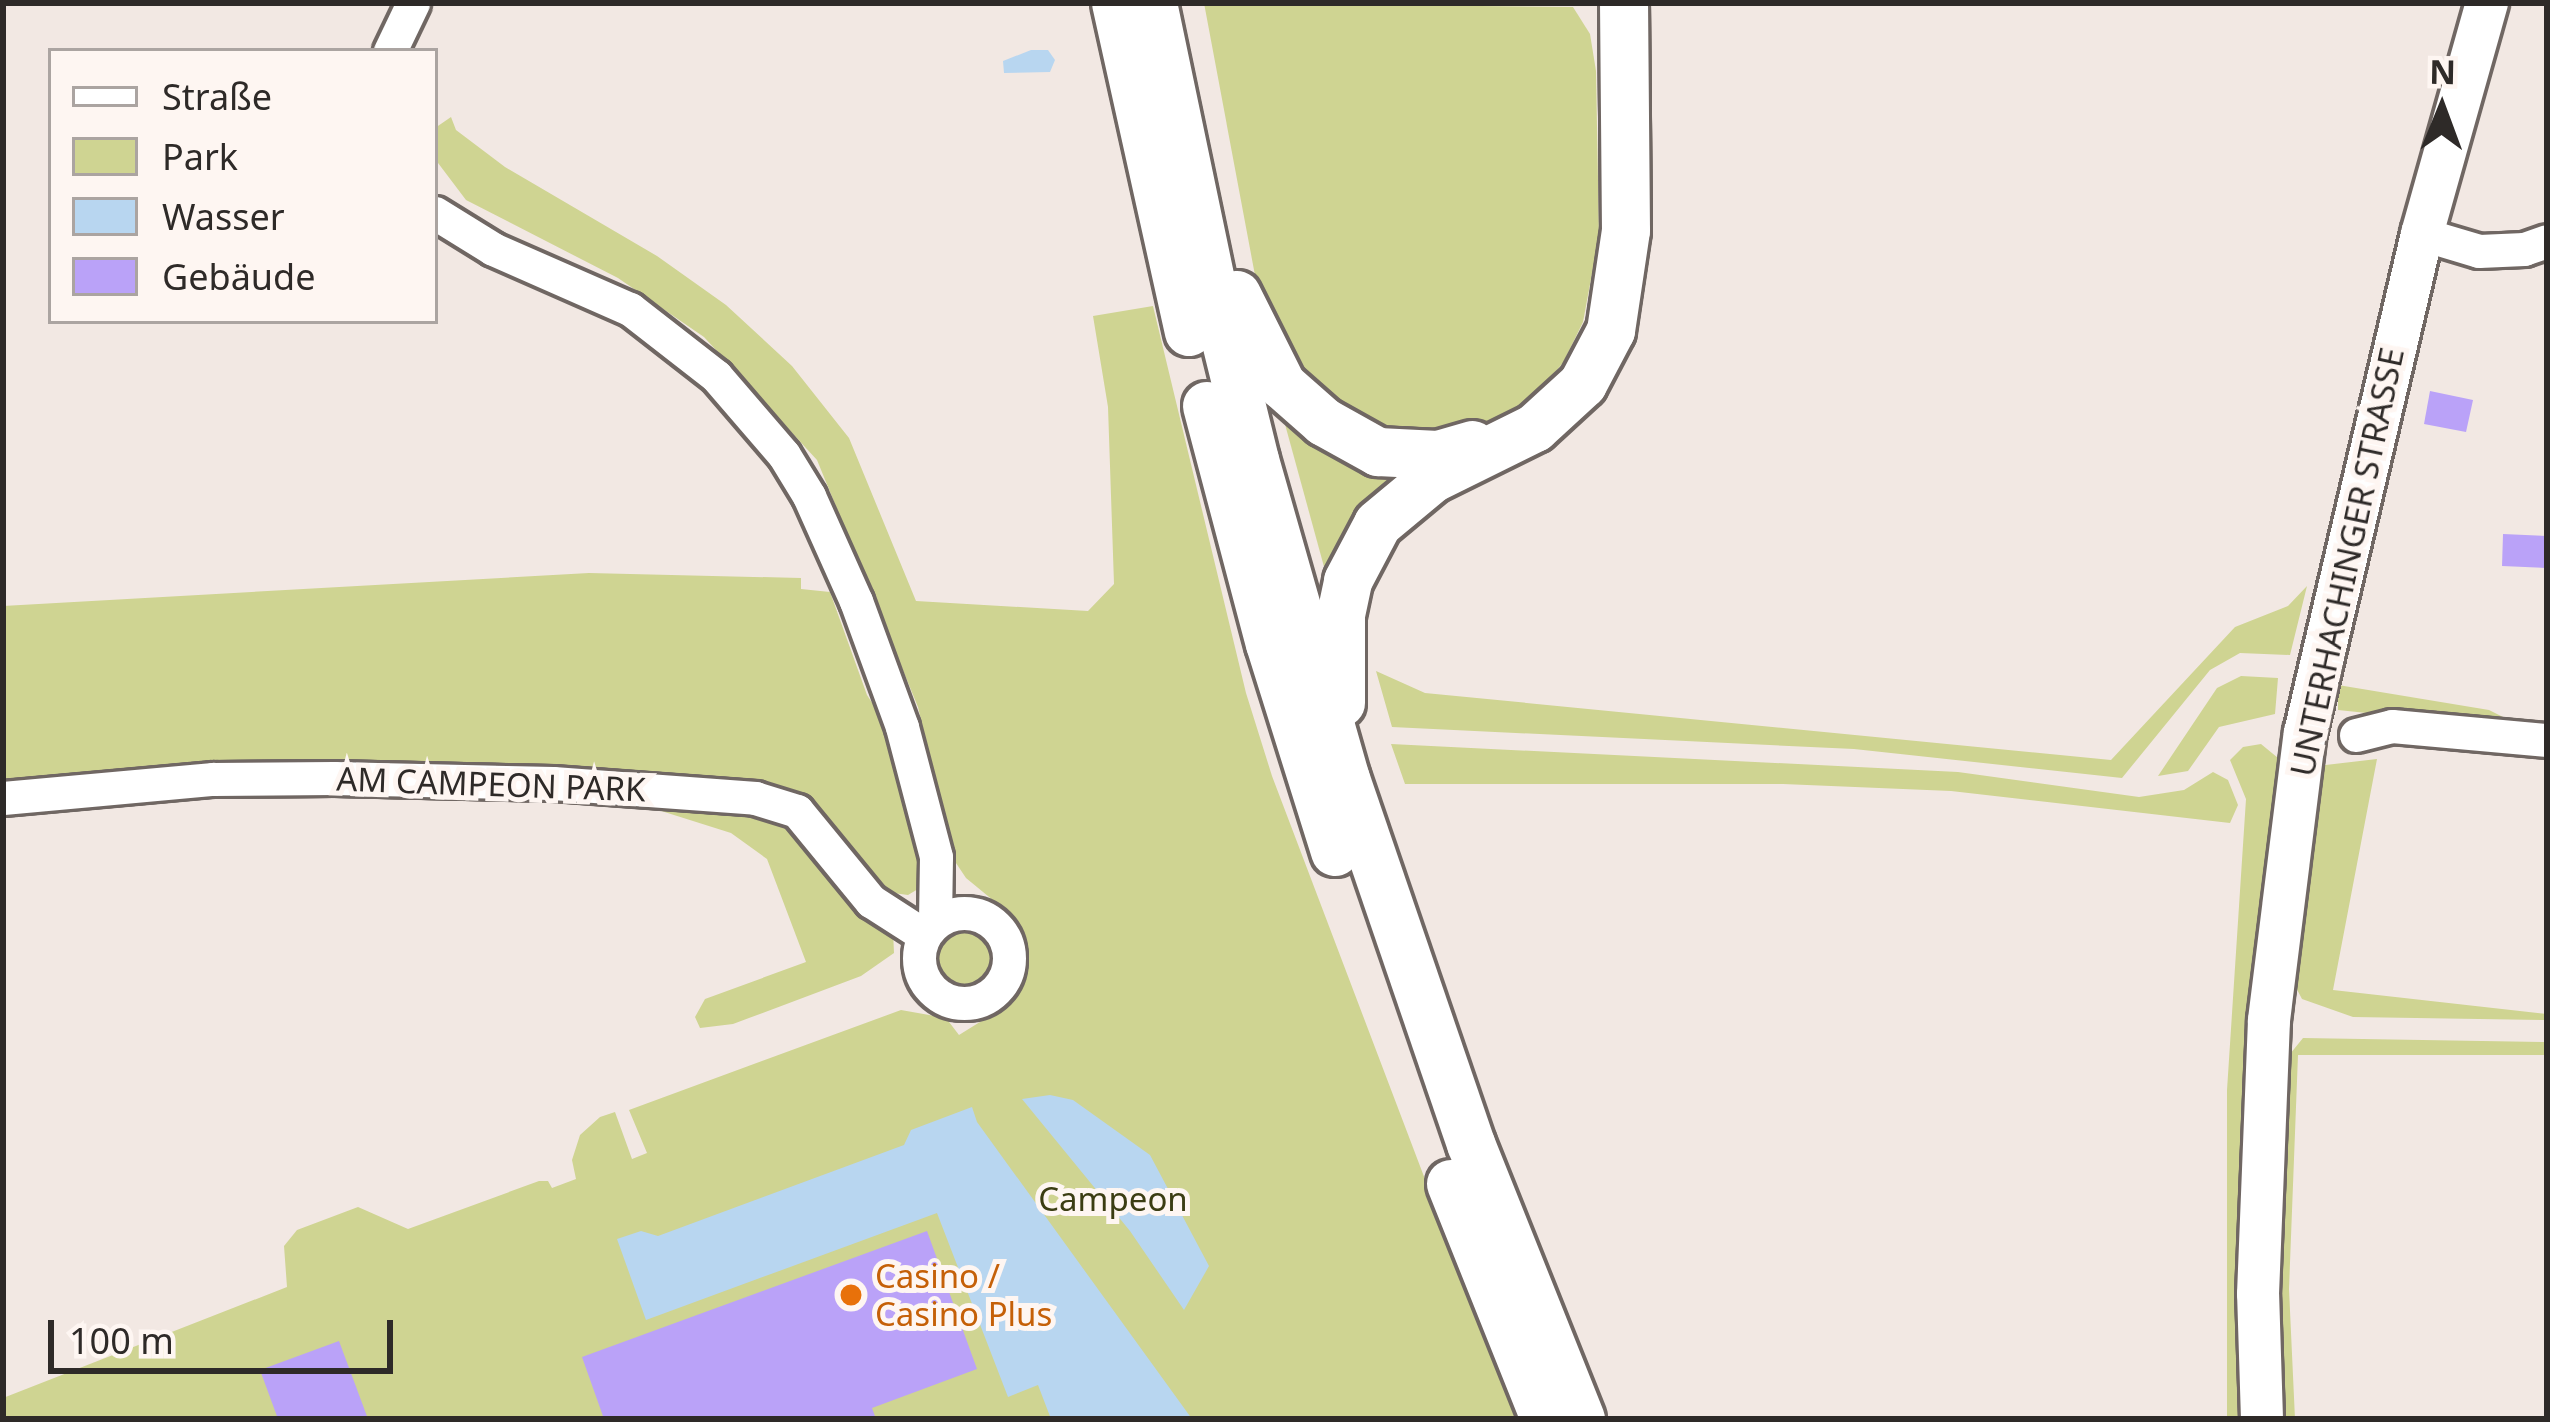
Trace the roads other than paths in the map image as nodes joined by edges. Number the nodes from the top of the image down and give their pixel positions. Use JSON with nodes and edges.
{"nodes":[{"id":1,"x":413,"y":3,"type":"edge"},
{"id":2,"x":2487,"y":3,"type":"edge"},
{"id":3,"x":1135,"y":4,"type":"edge"},
{"id":4,"x":1616,"y":10,"type":"edge"},
{"id":5,"x":391,"y":48,"type":"edge"},
{"id":6,"x":1173,"y":100,"type":"junction"},
{"id":7,"x":438,"y":214,"type":"edge"},
{"id":8,"x":2422,"y":234,"type":"junction"},
{"id":9,"x":2547,"y":241,"type":"edge"},
{"id":10,"x":1535,"y":428,"type":"junction"},
{"id":11,"x":1315,"y":694,"type":"junction"},
{"id":12,"x":2356,"y":735,"type":"dead end"},
{"id":13,"x":2547,"y":740,"type":"edge"},
{"id":14,"x":1328,"y":779,"type":"junction"},
{"id":15,"x":3,"y":798,"type":"edge"},
{"id":16,"x":932,"y":901,"type":"junction"},
{"id":17,"x":974,"y":913,"type":"junction"},
{"id":18,"x":1545,"y":1419,"type":"edge"},
{"id":19,"x":1581,"y":1419,"type":"edge"},
{"id":20,"x":2262,"y":1419,"type":"edge"}],
"edges":[{"from":1,"to":5,"type":"street"},
{"from":2,"to":8,"type":"main road","name":"UNTERHACHINGER STRASSE"},
{"from":3,"to":6,"type":"highway"},
{"from":3,"to":11,"type":"highway"},
{"from":4,"to":10,"type":"highway"},
{"from":6,"to":10,"type":"highway"},
{"from":6,"to":11,"type":"highway"},
{"from":7,"to":16,"type":"street"},
{"from":8,"to":9,"type":"street"},
{"from":8,"to":20,"type":"main road","name":"UNTERHACHINGER STRASSE"},
{"from":10,"to":11,"type":"highway"},
{"from":11,"to":14,"type":"highway"},
{"from":12,"to":13,"type":"street"},
{"from":14,"to":18,"type":"highway"},
{"from":14,"to":19,"type":"highway"},
{"from":15,"to":16,"type":"street","name":"AM CAMPEON PARK"},
{"from":16,"to":17,"type":"street"},
{"from":16,"to":17,"type":"street"},
{"from":16,"to":17,"type":"street"}]}
